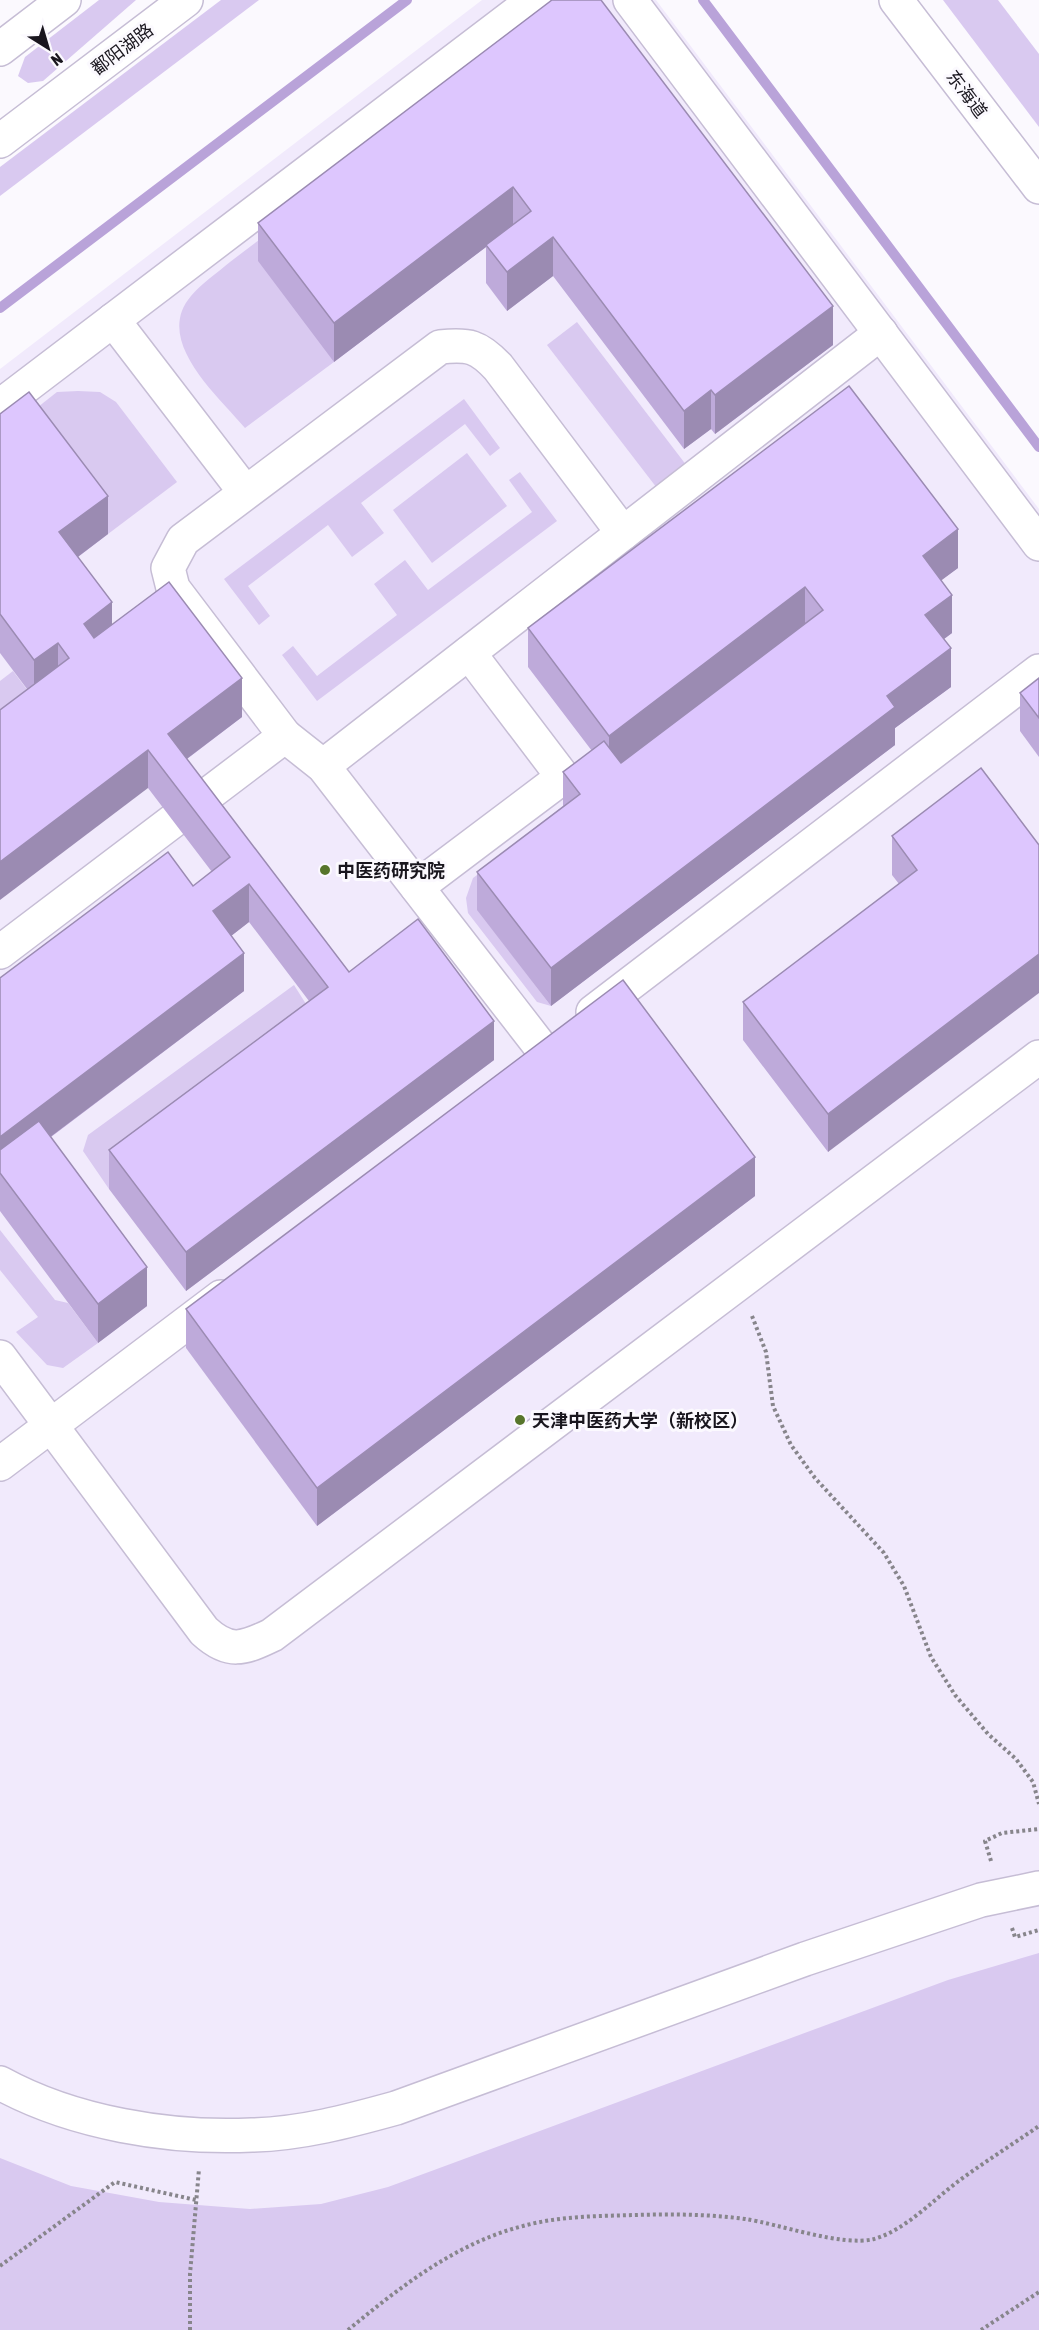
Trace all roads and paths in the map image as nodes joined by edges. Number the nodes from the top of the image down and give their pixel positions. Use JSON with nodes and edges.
{"nodes":[{"id":1,"x":64,"y":0,"type":"edge"},
{"id":2,"x":186,"y":0,"type":"edge"},
{"id":3,"x":534,"y":0,"type":"edge"},
{"id":4,"x":630,"y":0,"type":"edge"},
{"id":5,"x":896,"y":0,"type":"edge"},
{"id":6,"x":0,"y":49,"type":"edge"},
{"id":7,"x":0,"y":141,"type":"edge"},
{"id":8,"x":1039,"y":188,"type":"edge"},
{"id":9,"x":113,"y":320,"type":"junction"},
{"id":10,"x":881,"y":333,"type":"junction"},
{"id":11,"x":0,"y":406,"type":"edge"},
{"id":12,"x":245,"y":492,"type":"junction"},
{"id":13,"x":623,"y":533,"type":"junction"},
{"id":14,"x":1039,"y":544,"type":"edge"},
{"id":15,"x":469,"y":653,"type":"junction"},
{"id":16,"x":1039,"y":671,"type":"edge"},
{"id":17,"x":285,"y":736,"type":"junction"},
{"id":18,"x":323,"y":766,"type":"junction"},
{"id":19,"x":417,"y":887,"type":"junction"},
{"id":20,"x":0,"y":952,"type":"edge"},
{"id":21,"x":559,"y":1038,"type":"junction"},
{"id":22,"x":1039,"y":1057,"type":"edge"},
{"id":23,"x":515,"y":1072,"type":"edge"},
{"id":24,"x":241,"y":1282,"type":"edge"},
{"id":25,"x":735,"y":1286,"type":"junction"},
{"id":26,"x":0,"y":1358,"type":"edge"},
{"id":27,"x":51,"y":1426,"type":"junction"},
{"id":28,"x":0,"y":1464,"type":"edge"},
{"id":29,"x":1039,"y":1804,"type":"edge"},
{"id":30,"x":1039,"y":1888,"type":"edge"},
{"id":31,"x":1039,"y":1930,"type":"edge"},
{"id":32,"x":1015,"y":1937,"type":"dead end"},
{"id":33,"x":0,"y":2083,"type":"edge"},
{"id":34,"x":1039,"y":2126,"type":"edge"},
{"id":35,"x":202,"y":2134,"type":"junction"},
{"id":36,"x":196,"y":2200,"type":"junction"},
{"id":37,"x":0,"y":2266,"type":"edge"},
{"id":38,"x":1039,"y":2292,"type":"edge"},
{"id":39,"x":190,"y":2330,"type":"edge"},
{"id":40,"x":348,"y":2330,"type":"edge"},
{"id":41,"x":981,"y":2330,"type":"edge"}],
"edges":[{"from":1,"to":6,"type":"main road"},
{"from":2,"to":7,"type":"main road","name":"鄱阳湖路"},
{"from":3,"to":9,"type":"main road"},
{"from":4,"to":10,"type":"main road"},
{"from":5,"to":8,"type":"main road","name":"东海道"},
{"from":9,"to":11,"type":"main road"},
{"from":9,"to":12,"type":"main road"},
{"from":10,"to":13,"type":"main road"},
{"from":10,"to":14,"type":"main road"},
{"from":12,"to":13,"type":"main road"},
{"from":12,"to":17,"type":"main road"},
{"from":13,"to":15,"type":"main road"},
{"from":15,"to":18,"type":"main road"},
{"from":15,"to":19,"type":"main road"},
{"from":16,"to":21,"type":"main road"},
{"from":17,"to":18,"type":"main road"},
{"from":17,"to":20,"type":"main road"},
{"from":18,"to":19,"type":"main road"},
{"from":19,"to":21,"type":"main road"},
{"from":21,"to":23,"type":"main road"},
{"from":22,"to":25,"type":"main road"},
{"from":24,"to":27,"type":"main road"},
{"from":25,"to":27,"type":"main road"},
{"from":25,"to":29,"type":"path"},
{"from":26,"to":27,"type":"main road"},
{"from":27,"to":28,"type":"main road"},
{"from":30,"to":35,"type":"main road"},
{"from":31,"to":32,"type":"path"},
{"from":33,"to":35,"type":"main road"},
{"from":34,"to":40,"type":"path"},
{"from":35,"to":36,"type":"path"},
{"from":36,"to":37,"type":"path"},
{"from":36,"to":39,"type":"path"},
{"from":38,"to":41,"type":"path"}]}
